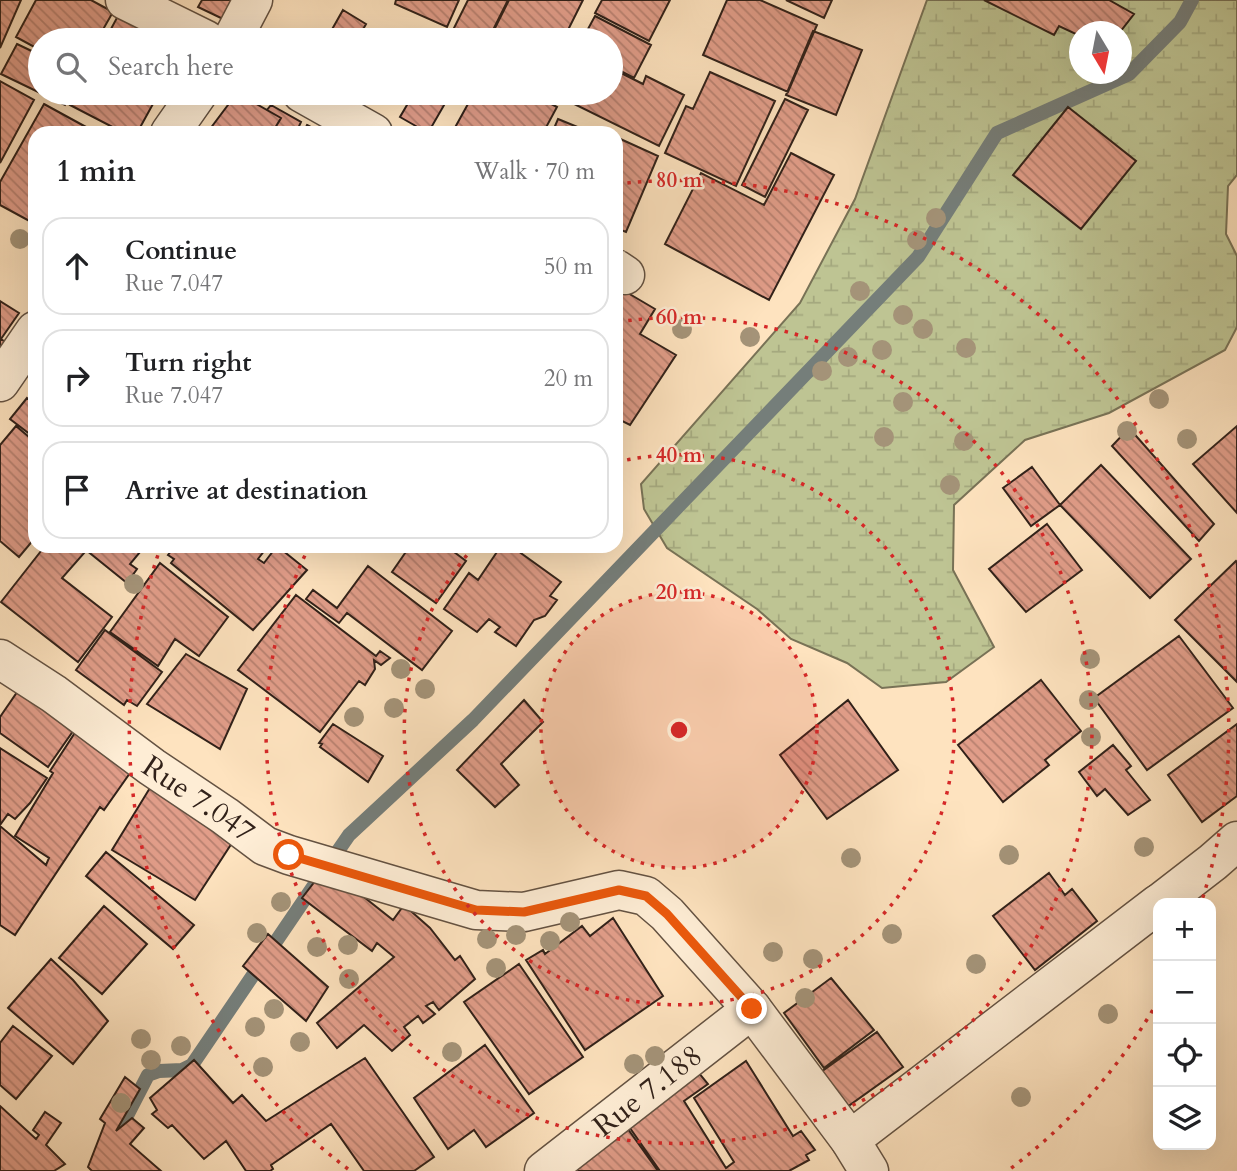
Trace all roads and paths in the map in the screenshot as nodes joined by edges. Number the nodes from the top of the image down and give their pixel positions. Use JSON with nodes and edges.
{"nodes":[{"id":1,"x":125,"y":0,"type":"edge"},
{"id":2,"x":253,"y":0,"type":"edge"},
{"id":3,"x":182,"y":28,"type":"edge"},
{"id":4,"x":238,"y":28,"type":"edge"},
{"id":5,"x":190,"y":105,"type":"edge"},
{"id":6,"x":323,"y":105,"type":"edge"},
{"id":7,"x":175,"y":126,"type":"edge"},
{"id":8,"x":361,"y":126,"type":"edge"},
{"id":9,"x":28,"y":341,"type":"edge"},
{"id":10,"x":0,"y":382,"type":"edge"},
{"id":11,"x":0,"y":659,"type":"edge"},
{"id":12,"x":1237,"y":841,"type":"edge"},
{"id":13,"x":1167,"y":898,"type":"edge"},
{"id":14,"x":1153,"y":909,"type":"edge"},
{"id":15,"x":752,"y":1009,"type":"junction"},
{"id":16,"x":859,"y":1156,"type":"edge"},
{"id":17,"x":544,"y":1171,"type":"edge"}],
"edges":[{"from":1,"to":3,"type":"street"},
{"from":2,"to":4,"type":"street"},
{"from":5,"to":7,"type":"street"},
{"from":6,"to":8,"type":"street"},
{"from":9,"to":10,"type":"street"},
{"from":11,"to":15,"type":"street","name":"Rue 7.047"},
{"from":12,"to":13,"type":"street"},
{"from":14,"to":16,"type":"street"},
{"from":15,"to":16,"type":"street","name":"Rue 7.047"},
{"from":15,"to":17,"type":"street","name":"Rue 7.188"}]}
